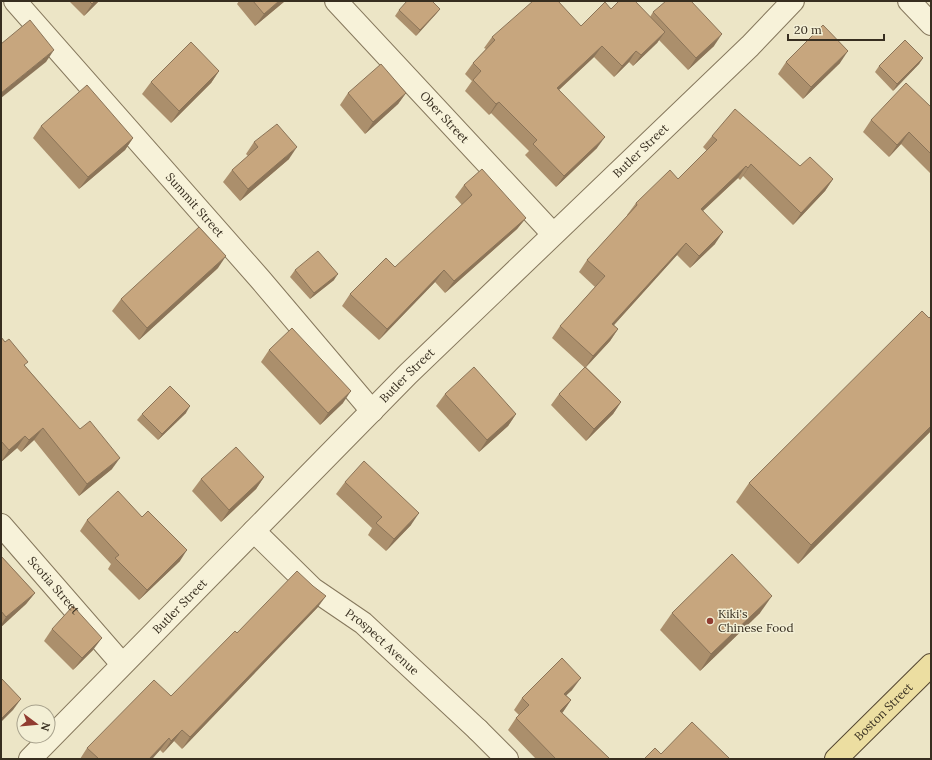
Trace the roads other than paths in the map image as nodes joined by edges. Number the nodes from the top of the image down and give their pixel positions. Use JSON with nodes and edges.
{"nodes":[{"id":1,"x":15,"y":1,"type":"edge"},
{"id":2,"x":336,"y":1,"type":"edge"},
{"id":3,"x":793,"y":1,"type":"edge"},
{"id":4,"x":909,"y":1,"type":"edge"},
{"id":5,"x":931,"y":24,"type":"edge"},
{"id":6,"x":553,"y":234,"type":"junction"},
{"id":7,"x":372,"y":411,"type":"junction"},
{"id":8,"x":1,"y":525,"type":"edge"},
{"id":9,"x":254,"y":531,"type":"junction"},
{"id":10,"x":122,"y":664,"type":"junction"},
{"id":11,"x":931,"y":665,"type":"edge"},
{"id":12,"x":30,"y":759,"type":"edge"},
{"id":13,"x":507,"y":759,"type":"edge"},
{"id":14,"x":836,"y":759,"type":"edge"}],
"edges":[{"from":1,"to":7,"type":"street","name":"Summit Street"},
{"from":2,"to":6,"type":"street","name":"Ober Street"},
{"from":3,"to":6,"type":"street","name":"Butler Street"},
{"from":4,"to":5,"type":"street"},
{"from":6,"to":7,"type":"street","name":"Butler Street"},
{"from":7,"to":9,"type":"street","name":"Butler Street"},
{"from":8,"to":10,"type":"street","name":"Scotia Street"},
{"from":9,"to":10,"type":"street","name":"Butler Street"},
{"from":9,"to":13,"type":"street","name":"Prospect Avenue"},
{"from":10,"to":12,"type":"street","name":"Butler Street"},
{"from":11,"to":14,"type":"main road","name":"Boston Street"}]}
